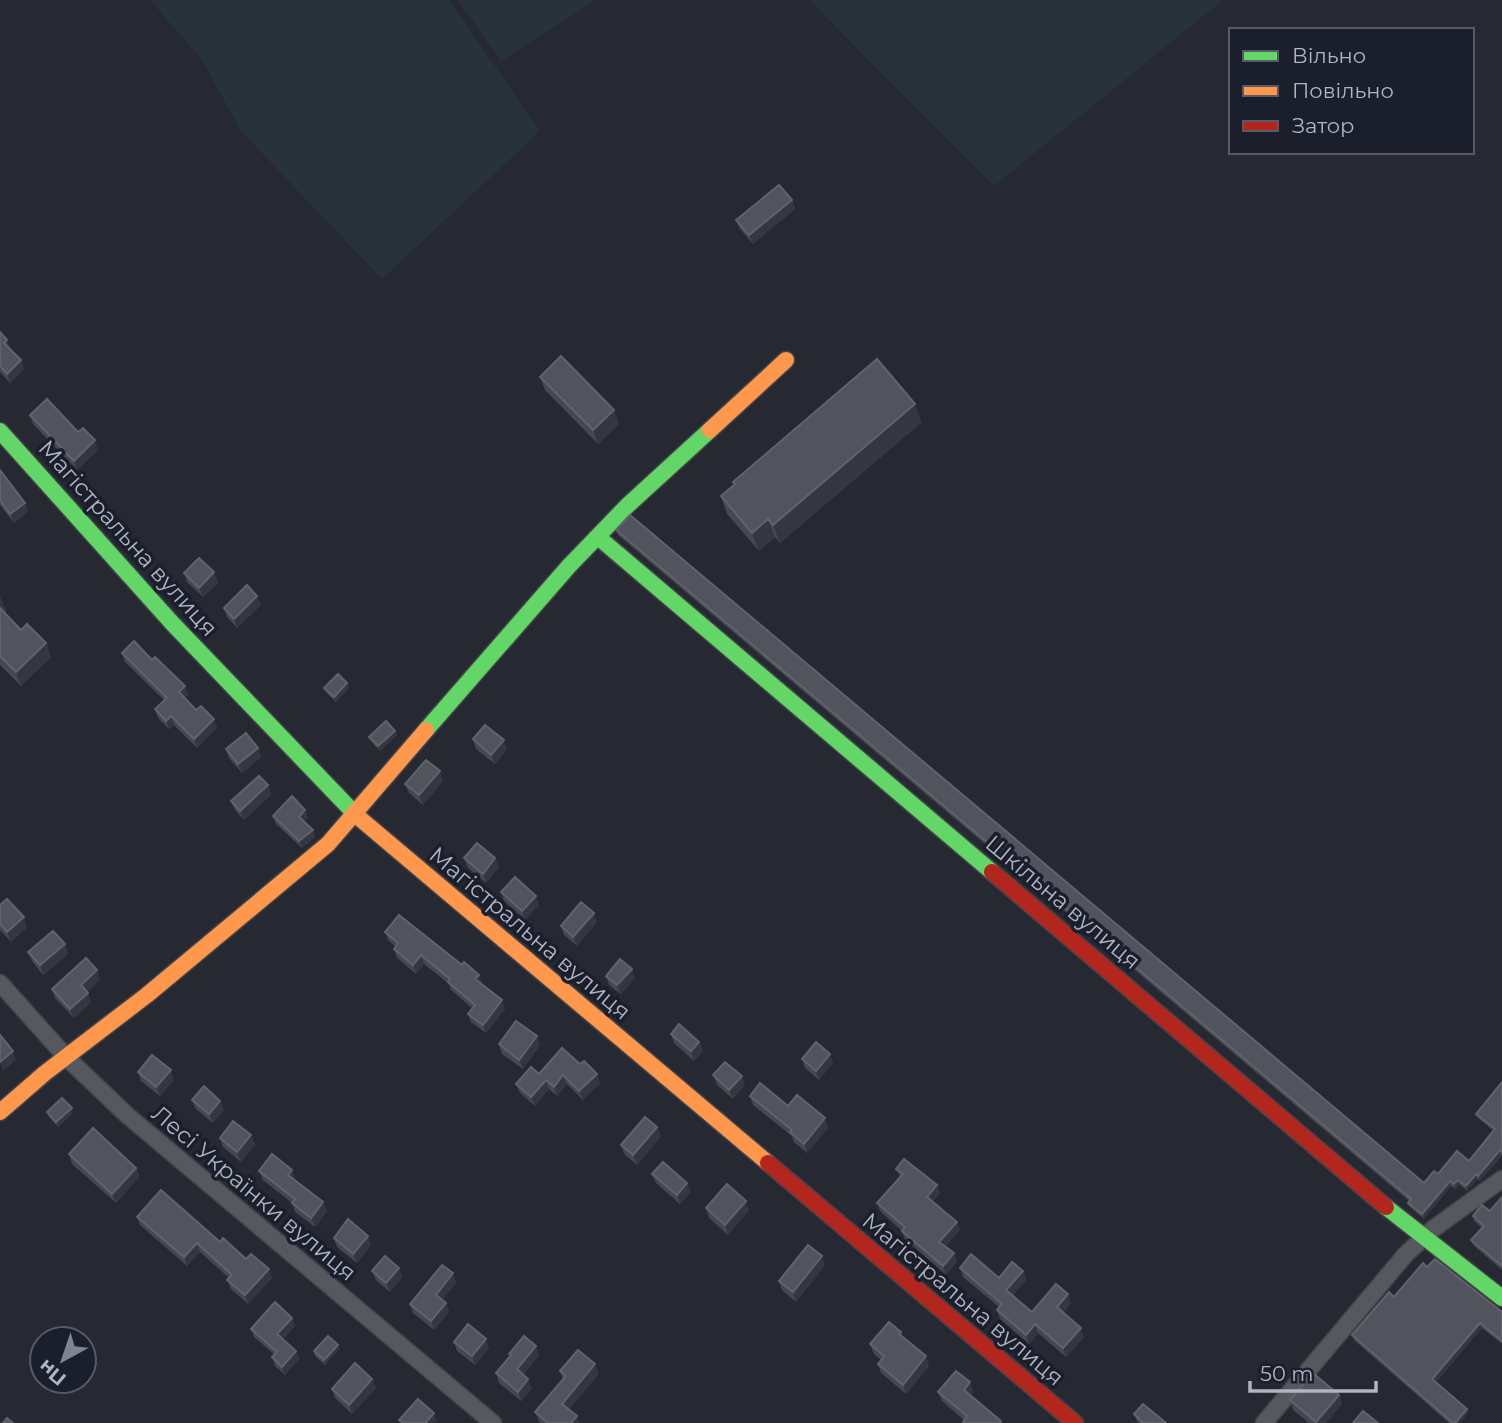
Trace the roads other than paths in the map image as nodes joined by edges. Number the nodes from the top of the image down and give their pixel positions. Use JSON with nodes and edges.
{"nodes":[{"id":1,"x":786,"y":360,"type":"dead end"},
{"id":2,"x":0,"y":431,"type":"edge"},
{"id":3,"x":598,"y":537,"type":"junction"},
{"id":4,"x":355,"y":814,"type":"junction"},
{"id":5,"x":0,"y":983,"type":"edge"},
{"id":6,"x":67,"y":1058,"type":"junction"},
{"id":7,"x":0,"y":1112,"type":"edge"},
{"id":8,"x":1502,"y":1179,"type":"edge"},
{"id":9,"x":1424,"y":1237,"type":"junction"},
{"id":10,"x":1502,"y":1298,"type":"edge"},
{"id":11,"x":493,"y":1423,"type":"edge"},
{"id":12,"x":1075,"y":1423,"type":"edge"},
{"id":13,"x":1264,"y":1423,"type":"edge"}],
"edges":[{"from":1,"to":3,"type":"street"},
{"from":2,"to":4,"type":"street","name":"Магістральна вулиця"},
{"from":3,"to":4,"type":"street"},
{"from":3,"to":9,"type":"street","name":"Шкільна вулиця"},
{"from":4,"to":6,"type":"street"},
{"from":4,"to":12,"type":"street","name":"Магістральна вулиця"},
{"from":5,"to":6,"type":"street","name":"Лесі Українки вулиця"},
{"from":6,"to":7,"type":"street"},
{"from":6,"to":11,"type":"street","name":"Лесі Українки вулиця"},
{"from":8,"to":9,"type":"street"},
{"from":9,"to":10,"type":"street","name":"Шкільна вулиця"},
{"from":9,"to":13,"type":"street"}]}
